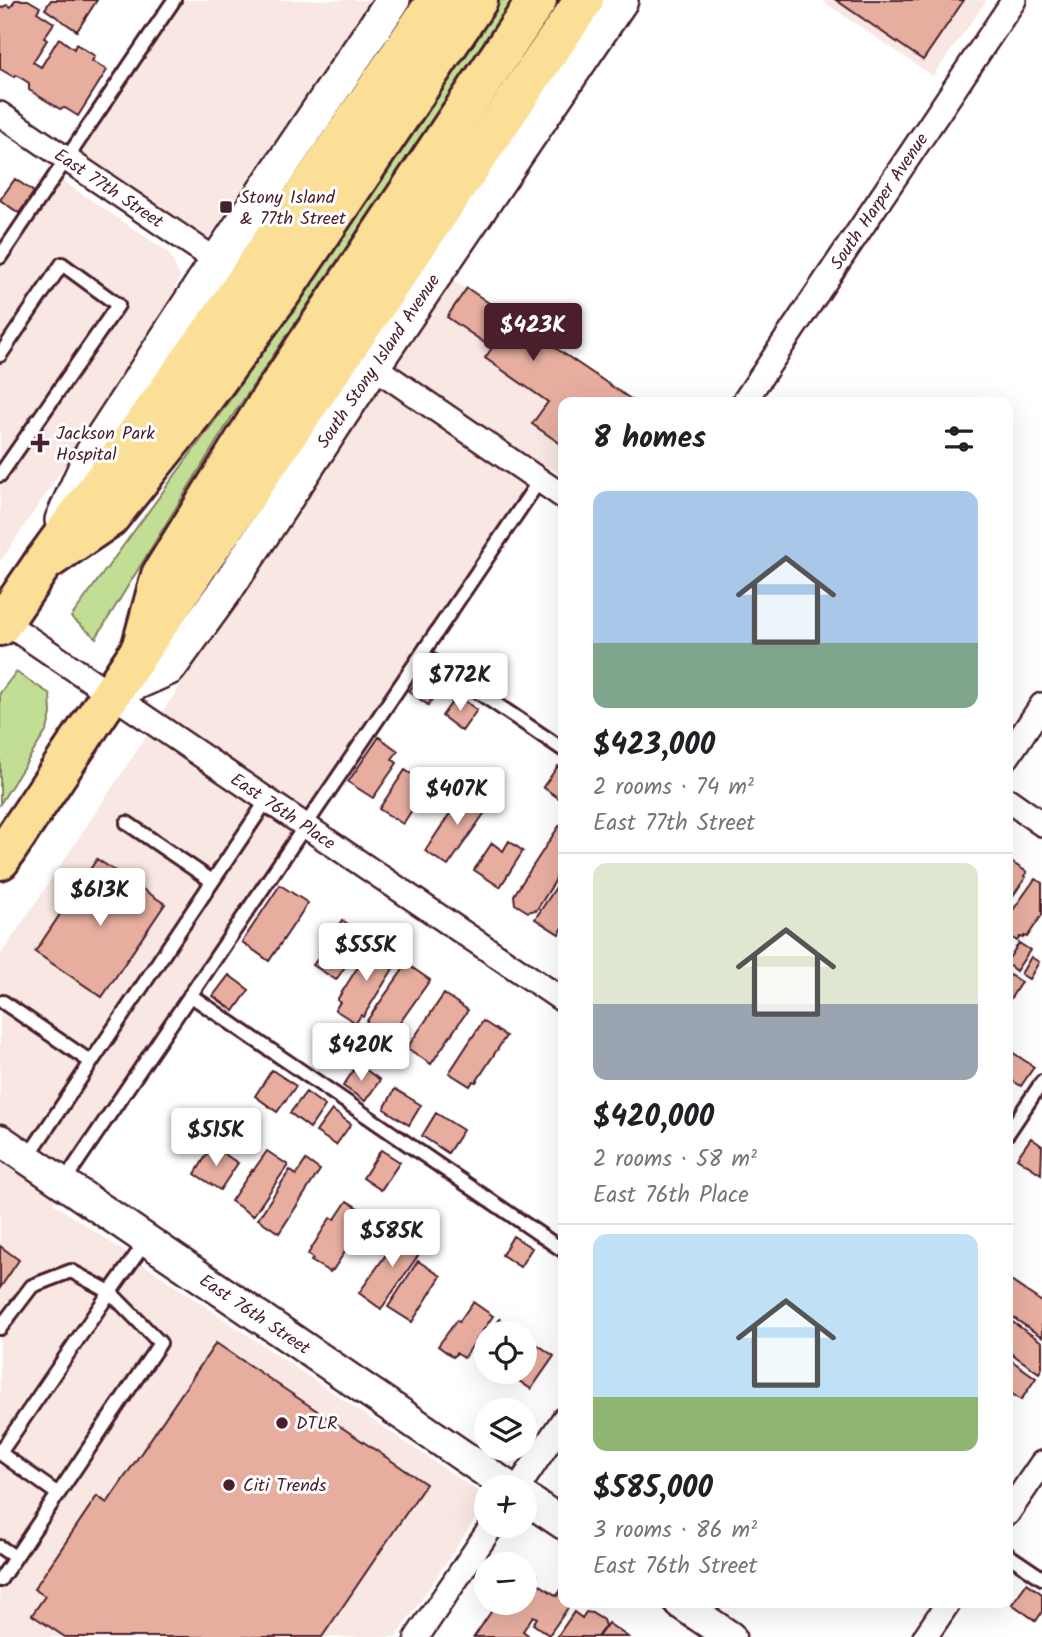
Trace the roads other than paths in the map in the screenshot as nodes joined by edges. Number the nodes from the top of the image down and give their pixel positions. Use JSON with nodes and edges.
{"nodes":[{"id":1,"x":174,"y":0,"type":"edge"},
{"id":2,"x":393,"y":0,"type":"edge"},
{"id":3,"x":437,"y":0,"type":"edge"},
{"id":4,"x":478,"y":0,"type":"edge"},
{"id":5,"x":537,"y":0,"type":"edge"},
{"id":6,"x":584,"y":0,"type":"edge"},
{"id":7,"x":621,"y":0,"type":"edge"},
{"id":8,"x":1014,"y":0,"type":"edge"},
{"id":9,"x":0,"y":114,"type":"edge"},
{"id":10,"x":66,"y":159,"type":"junction"},
{"id":11,"x":0,"y":257,"type":"edge"},
{"id":12,"x":217,"y":261,"type":"junction"},
{"id":13,"x":0,"y":355,"type":"edge"},
{"id":14,"x":373,"y":366,"type":"junction"},
{"id":15,"x":747,"y":397,"type":"edge"},
{"id":16,"x":0,"y":475,"type":"edge"},
{"id":17,"x":539,"y":481,"type":"junction"},
{"id":18,"x":558,"y":493,"type":"edge"},
{"id":19,"x":43,"y":563,"type":"junction"},
{"id":20,"x":1,"y":622,"type":"edge"},
{"id":21,"x":141,"y":649,"type":"junction"},
{"id":22,"x":422,"y":653,"type":"junction"},
{"id":23,"x":111,"y":694,"type":"junction"},
{"id":24,"x":1042,"y":705,"type":"edge"},
{"id":25,"x":558,"y":746,"type":"edge"},
{"id":26,"x":1013,"y":748,"type":"edge"},
{"id":27,"x":267,"y":800,"type":"junction"},
{"id":28,"x":1013,"y":804,"type":"edge"},
{"id":29,"x":127,"y":822,"type":"dead end"},
{"id":30,"x":1042,"y":824,"type":"edge"},
{"id":31,"x":305,"y":825,"type":"junction"},
{"id":32,"x":0,"y":860,"type":"edge"},
{"id":33,"x":212,"y":881,"type":"junction"},
{"id":34,"x":190,"y":995,"type":"junction"},
{"id":35,"x":558,"y":997,"type":"edge"},
{"id":36,"x":3,"y":1002,"type":"dead end"},
{"id":37,"x":91,"y":1062,"type":"junction"},
{"id":38,"x":1042,"y":1082,"type":"edge"},
{"id":39,"x":1013,"y":1126,"type":"edge"},
{"id":40,"x":0,"y":1140,"type":"edge"},
{"id":41,"x":27,"y":1158,"type":"junction"},
{"id":42,"x":63,"y":1183,"type":"junction"},
{"id":43,"x":147,"y":1240,"type":"junction"},
{"id":44,"x":558,"y":1247,"type":"edge"},
{"id":45,"x":110,"y":1292,"type":"junction"},
{"id":46,"x":0,"y":1328,"type":"edge"},
{"id":47,"x":558,"y":1428,"type":"edge"},
{"id":48,"x":0,"y":1453,"type":"edge"},
{"id":49,"x":1042,"y":1463,"type":"edge"},
{"id":50,"x":491,"y":1475,"type":"edge"},
{"id":51,"x":527,"y":1475,"type":"edge"},
{"id":52,"x":58,"y":1494,"type":"junction"},
{"id":53,"x":537,"y":1505,"type":"edge"},
{"id":54,"x":1013,"y":1506,"type":"edge"},
{"id":55,"x":558,"y":1520,"type":"edge"},
{"id":56,"x":484,"y":1538,"type":"edge"},
{"id":57,"x":0,"y":1547,"type":"edge"},
{"id":58,"x":15,"y":1558,"type":"junction"},
{"id":59,"x":1013,"y":1558,"type":"edge"},
{"id":60,"x":1042,"y":1578,"type":"edge"},
{"id":61,"x":0,"y":1580,"type":"edge"},
{"id":62,"x":687,"y":1608,"type":"edge"},
{"id":63,"x":945,"y":1608,"type":"edge"},
{"id":64,"x":417,"y":1637,"type":"edge"},
{"id":65,"x":730,"y":1637,"type":"edge"},
{"id":66,"x":925,"y":1637,"type":"edge"}],
"edges":[{"from":1,"to":10,"type":"lane"},
{"from":2,"to":12,"type":"main road"},
{"from":3,"to":19,"type":"highway"},
{"from":4,"to":19,"type":"highway"},
{"from":5,"to":21,"type":"highway"},
{"from":6,"to":21,"type":"highway"},
{"from":7,"to":14,"type":"main road","name":"South Stony Island Avenue"},
{"from":8,"to":15,"type":"street","name":"South Harper Avenue"},
{"from":9,"to":10,"type":"street","name":"East 77th Street"},
{"from":10,"to":11,"type":"lane"},
{"from":10,"to":12,"type":"street","name":"East 77th Street"},
{"from":12,"to":19,"type":"main road"},
{"from":13,"to":16,"type":"lane"},
{"from":14,"to":17,"type":"street"},
{"from":14,"to":23,"type":"main road","name":"South Stony Island Avenue"},
{"from":17,"to":18,"type":"street"},
{"from":17,"to":22,"type":"lane"},
{"from":19,"to":20,"type":"highway"},
{"from":20,"to":23,"type":"street","name":"East 76th Place"},
{"from":21,"to":23,"type":"highway"},
{"from":22,"to":25,"type":"lane"},
{"from":22,"to":31,"type":"lane"},
{"from":23,"to":27,"type":"street","name":"East 76th Place"},
{"from":23,"to":32,"type":"highway"},
{"from":24,"to":26,"type":"street"},
{"from":27,"to":31,"type":"street","name":"East 76th Place"},
{"from":27,"to":33,"type":"lane"},
{"from":28,"to":30,"type":"street"},
{"from":29,"to":33,"type":"lane"},
{"from":31,"to":34,"type":"lane"},
{"from":31,"to":35,"type":"street","name":"East 76th Place"},
{"from":33,"to":37,"type":"lane"},
{"from":34,"to":42,"type":"lane"},
{"from":34,"to":44,"type":"lane"},
{"from":36,"to":37,"type":"lane"},
{"from":37,"to":41,"type":"lane"},
{"from":38,"to":39,"type":"lane"},
{"from":40,"to":41,"type":"street","name":"East 76th Street"},
{"from":41,"to":42,"type":"street","name":"East 76th Street"},
{"from":42,"to":43,"type":"street","name":"East 76th Street"},
{"from":43,"to":45,"type":"lane"},
{"from":43,"to":50,"type":"street","name":"East 76th Street"},
{"from":45,"to":46,"type":"lane"},
{"from":45,"to":48,"type":"lane"},
{"from":45,"to":52,"type":"lane"},
{"from":47,"to":51,"type":"street"},
{"from":48,"to":52,"type":"lane"},
{"from":49,"to":54,"type":"street"},
{"from":52,"to":58,"type":"lane"},
{"from":53,"to":55,"type":"street"},
{"from":56,"to":64,"type":"street"},
{"from":57,"to":58,"type":"lane"},
{"from":58,"to":61,"type":"lane"},
{"from":59,"to":60,"type":"lane"},
{"from":62,"to":65,"type":"street"},
{"from":63,"to":66,"type":"street"}]}
